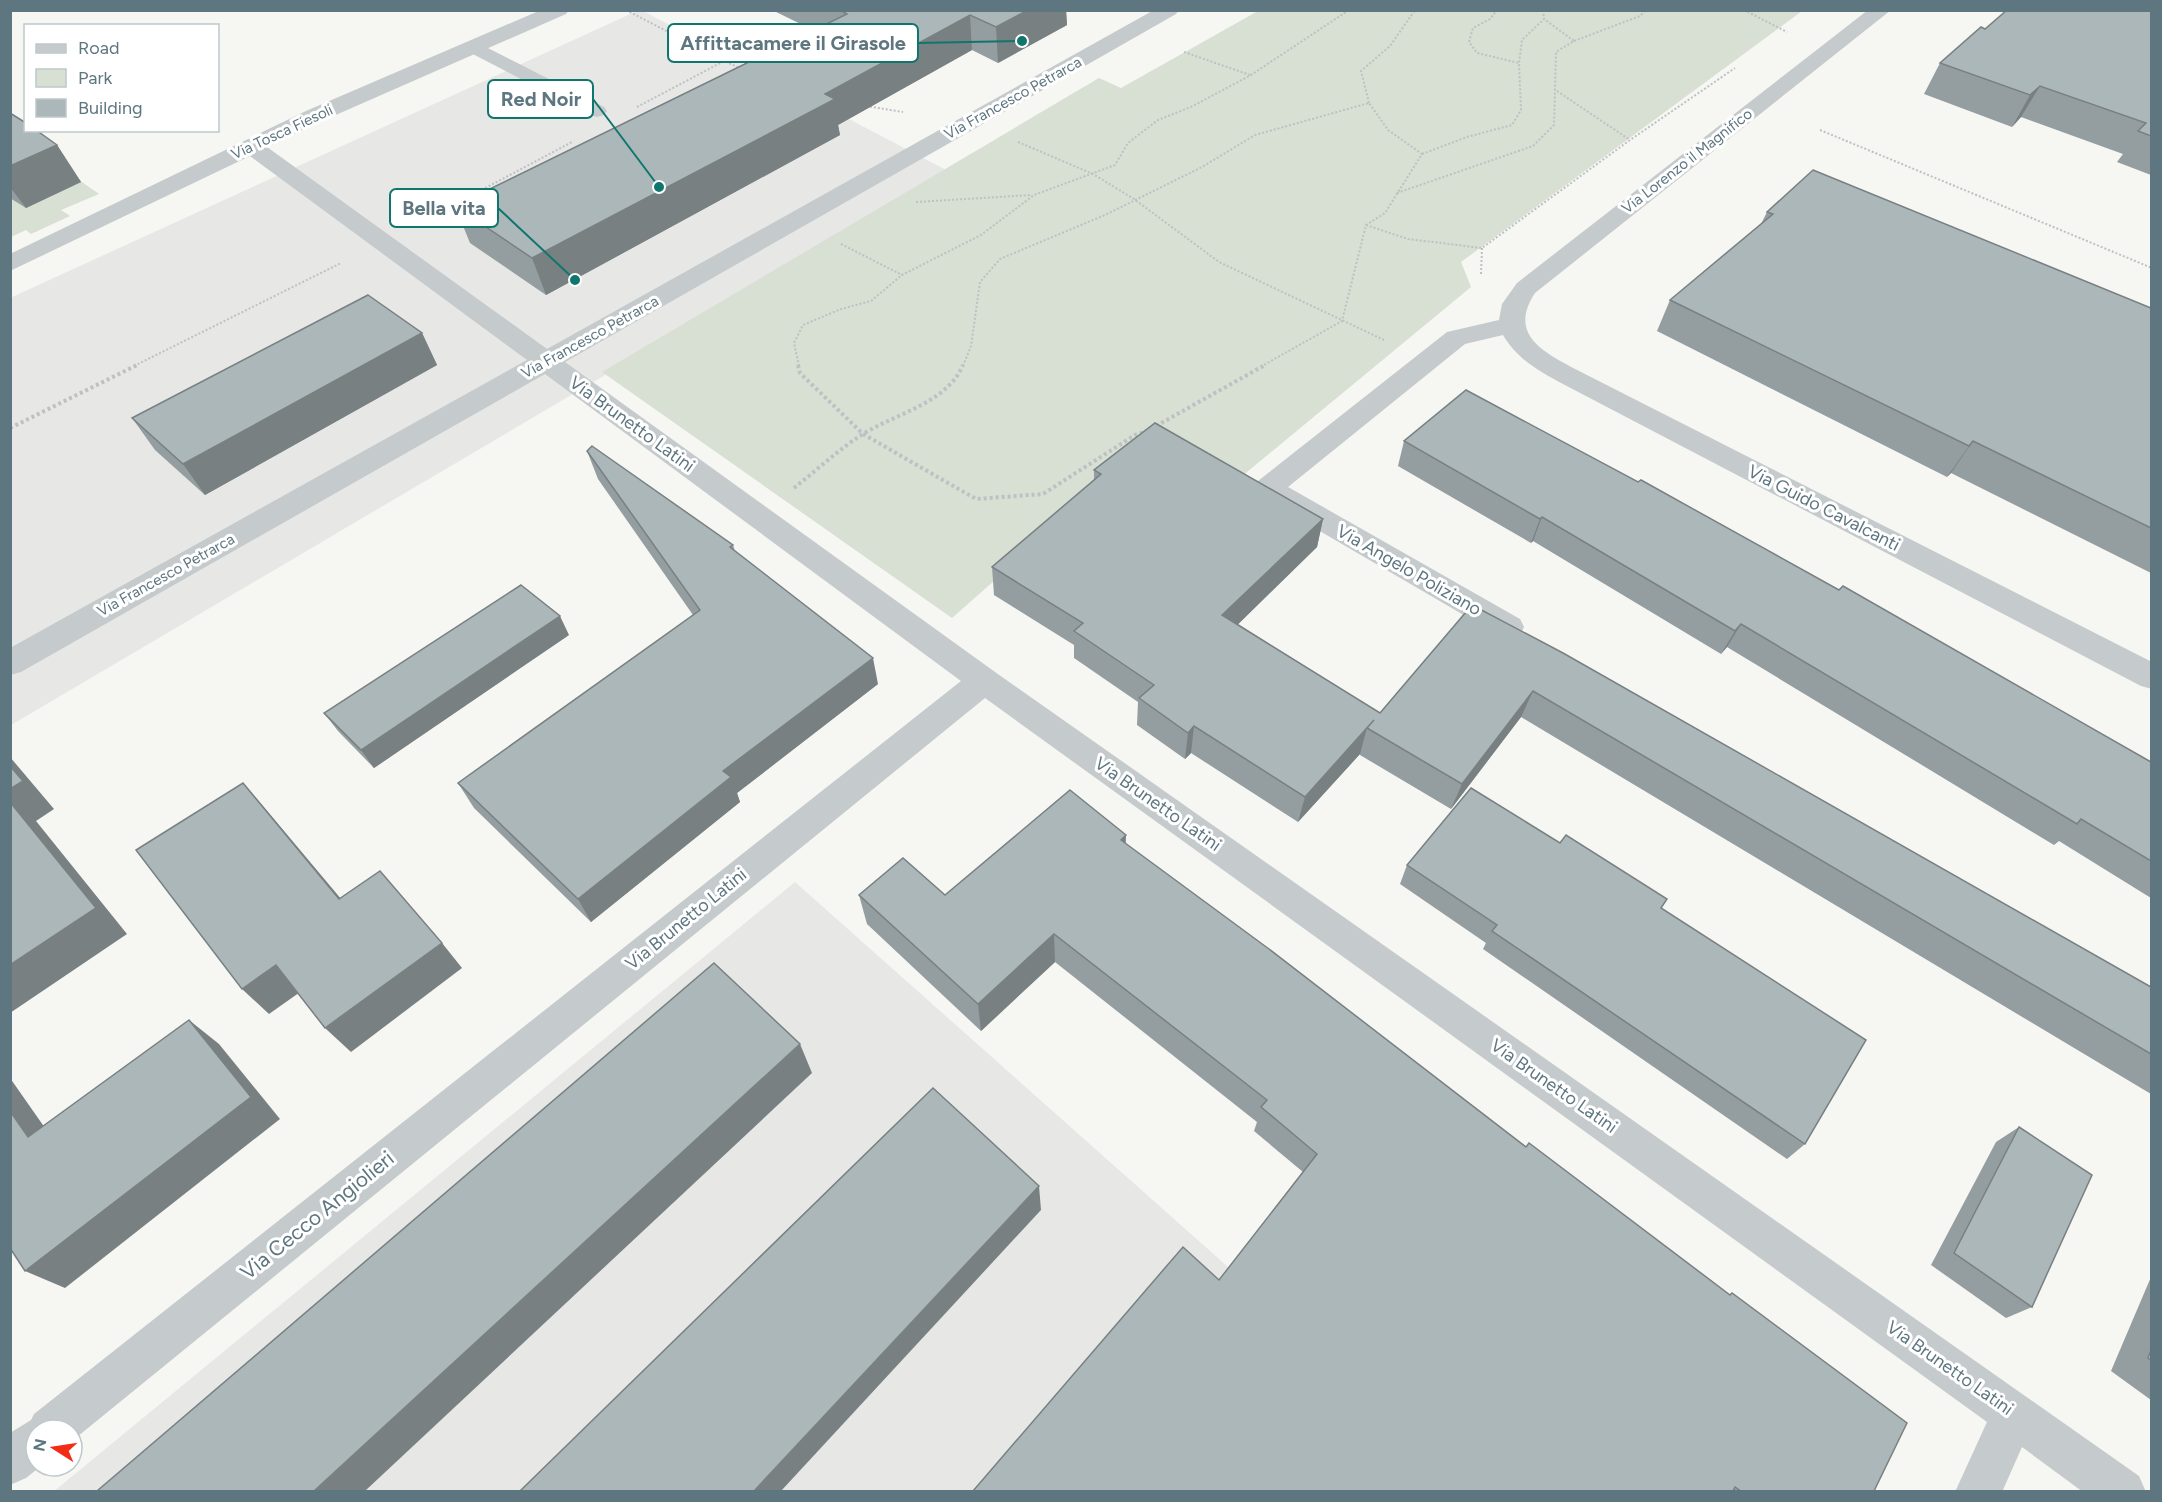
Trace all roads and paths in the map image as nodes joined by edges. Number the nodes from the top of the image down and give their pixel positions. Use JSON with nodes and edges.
{"nodes":[{"id":1,"x":559,"y":10,"type":"edge"},
{"id":2,"x":626,"y":10,"type":"edge"},
{"id":3,"x":1169,"y":10,"type":"edge"},
{"id":4,"x":1349,"y":10,"type":"edge"},
{"id":5,"x":1415,"y":10,"type":"edge"},
{"id":6,"x":1497,"y":10,"type":"edge"},
{"id":7,"x":1543,"y":10,"type":"edge"},
{"id":8,"x":1646,"y":10,"type":"edge"},
{"id":9,"x":1744,"y":10,"type":"edge"},
{"id":10,"x":1881,"y":10,"type":"edge"},
{"id":11,"x":1544,"y":19,"type":"junction"},
{"id":12,"x":1795,"y":27,"type":"dead end"},
{"id":13,"x":1787,"y":32,"type":"junction"},
{"id":14,"x":1778,"y":39,"type":"dead end"},
{"id":15,"x":1574,"y":41,"type":"junction"},
{"id":16,"x":474,"y":47,"type":"junction"},
{"id":17,"x":1184,"y":52,"type":"dead end"},
{"id":18,"x":724,"y":61,"type":"dead end"},
{"id":19,"x":1519,"y":63,"type":"junction"},
{"id":20,"x":1739,"y":65,"type":"dead end"},
{"id":21,"x":1251,"y":75,"type":"junction"},
{"id":22,"x":1556,"y":90,"type":"junction"},
{"id":23,"x":1369,"y":103,"type":"junction"},
{"id":24,"x":597,"y":111,"type":"dead end"},
{"id":25,"x":1820,"y":130,"type":"dead end"},
{"id":26,"x":1630,"y":140,"type":"junction"},
{"id":27,"x":251,"y":146,"type":"junction"},
{"id":28,"x":1422,"y":154,"type":"junction"},
{"id":29,"x":857,"y":186,"type":"junction"},
{"id":30,"x":1397,"y":193,"type":"junction"},
{"id":31,"x":1034,"y":195,"type":"junction"},
{"id":32,"x":796,"y":220,"type":"junction"},
{"id":33,"x":1366,"y":225,"type":"junction"},
{"id":34,"x":10,"y":264,"type":"edge"},
{"id":35,"x":2151,"y":268,"type":"edge"},
{"id":36,"x":902,"y":275,"type":"junction"},
{"id":37,"x":1511,"y":325,"type":"junction"},
{"id":38,"x":547,"y":361,"type":"junction"},
{"id":39,"x":863,"y":434,"type":"junction"},
{"id":40,"x":758,"y":516,"type":"junction"},
{"id":41,"x":1535,"y":642,"type":"edge"},
{"id":42,"x":10,"y":663,"type":"edge"},
{"id":43,"x":2151,"y":677,"type":"edge"},
{"id":44,"x":984,"y":681,"type":"junction"},
{"id":45,"x":585,"y":1000,"type":"joint"},
{"id":46,"x":2014,"y":1414,"type":"junction"},
{"id":47,"x":65,"y":1418,"type":"edge"},
{"id":48,"x":24,"y":1451,"type":"edge"},
{"id":49,"x":10,"y":1462,"type":"edge"},
{"id":50,"x":1978,"y":1491,"type":"edge"},
{"id":51,"x":2123,"y":1491,"type":"edge"}],
"edges":[{"from":1,"to":16,"type":"street","name":"Via Tosca Fiesoli"},
{"from":2,"to":18,"type":"path"},
{"from":3,"to":29,"type":"street","name":"Via Francesco Petrarca"},
{"from":4,"to":21,"type":"path"},
{"from":5,"to":23,"type":"path"},
{"from":6,"to":19,"type":"path"},
{"from":7,"to":11,"type":"path"},
{"from":8,"to":15,"type":"path"},
{"from":9,"to":13,"type":"path"},
{"from":10,"to":37,"type":"street","name":"Via Lorenzo il Magnifico"},
{"from":11,"to":15,"type":"path"},
{"from":11,"to":19,"type":"path"},
{"from":12,"to":13,"type":"path"},
{"from":13,"to":14,"type":"path"},
{"from":15,"to":22,"type":"path"},
{"from":16,"to":24,"type":"lane"},
{"from":16,"to":27,"type":"street","name":"Via Tosca Fiesoli"},
{"from":17,"to":21,"type":"path"},
{"from":19,"to":28,"type":"path"},
{"from":20,"to":26,"type":"path"},
{"from":21,"to":31,"type":"path"},
{"from":22,"to":26,"type":"path"},
{"from":22,"to":30,"type":"path"},
{"from":23,"to":28,"type":"path"},
{"from":23,"to":39,"type":"path"},
{"from":25,"to":35,"type":"path"},
{"from":26,"to":33,"type":"path"},
{"from":27,"to":34,"type":"street","name":"Via Tosca Fiesoli"},
{"from":27,"to":38,"type":"street","name":"Via Brunetto Latini"},
{"from":28,"to":30,"type":"path"},
{"from":29,"to":31,"type":"path"},
{"from":29,"to":32,"type":"street","name":"Via Francesco Petrarca"},
{"from":30,"to":33,"type":"path"},
{"from":31,"to":36,"type":"path"},
{"from":32,"to":36,"type":"path"},
{"from":32,"to":38,"type":"street","name":"Via Francesco Petrarca"},
{"from":33,"to":39,"type":"path"},
{"from":36,"to":39,"type":"path"},
{"from":37,"to":41,"type":"street","name":"Via Angelo Poliziano"},
{"from":37,"to":43,"type":"street","name":"Via Guido Cavalcanti"},
{"from":38,"to":40,"type":"street","name":"Via Brunetto Latini"},
{"from":38,"to":42,"type":"street","name":"Via Francesco Petrarca"},
{"from":39,"to":40,"type":"path"},
{"from":40,"to":44,"type":"street","name":"Via Brunetto Latini"},
{"from":44,"to":45,"type":"street","name":"Via Brunetto Latini"},
{"from":44,"to":46,"type":"street","name":"Via Brunetto Latini"},
{"from":45,"to":47,"type":"street","name":"Via Cecco Angiolieri"},
{"from":46,"to":50,"type":"street"},
{"from":46,"to":51,"type":"street","name":"Via Brunetto Latini"},
{"from":48,"to":49,"type":"street"}]}
